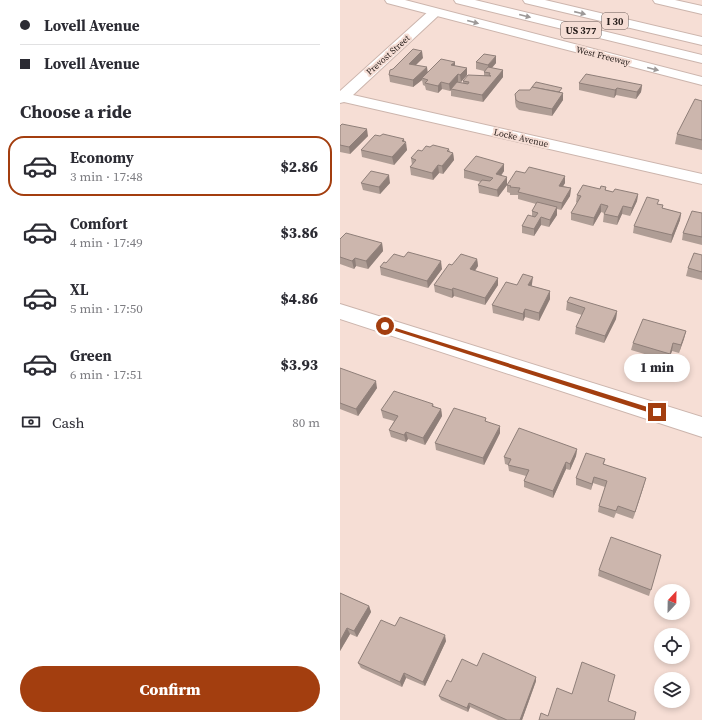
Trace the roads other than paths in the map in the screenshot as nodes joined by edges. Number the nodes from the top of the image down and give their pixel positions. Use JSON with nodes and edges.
{"nodes":[{"id":1,"x":391,"y":0,"type":"edge"},
{"id":2,"x":460,"y":0,"type":"edge"},
{"id":3,"x":529,"y":0,"type":"edge"},
{"id":4,"x":659,"y":0,"type":"edge"},
{"id":5,"x":702,"y":10,"type":"edge"},
{"id":6,"x":435,"y":12,"type":"junction"},
{"id":7,"x":702,"y":40,"type":"edge"},
{"id":8,"x":702,"y":59,"type":"edge"},
{"id":9,"x":702,"y":81,"type":"edge"},
{"id":10,"x":341,"y":97,"type":"edge"},
{"id":11,"x":702,"y":180,"type":"edge"},
{"id":12,"x":340,"y":311,"type":"edge"},
{"id":13,"x":702,"y":427,"type":"edge"}],
"edges":[{"from":1,"to":6,"type":"main road","name":"West Freeway"},
{"from":2,"to":8,"type":"main road","number":"US 377","one_way":true},
{"from":3,"to":7,"type":"main road","number":"I 30","one_way":true},
{"from":4,"to":5,"type":"main road"},
{"from":6,"to":9,"type":"main road","name":"West Freeway","one_way":true},
{"from":6,"to":10,"type":"main road","name":"Prevost Street"},
{"from":10,"to":11,"type":"main road","name":"Locke Avenue"},
{"from":12,"to":13,"type":"main road"}]}
